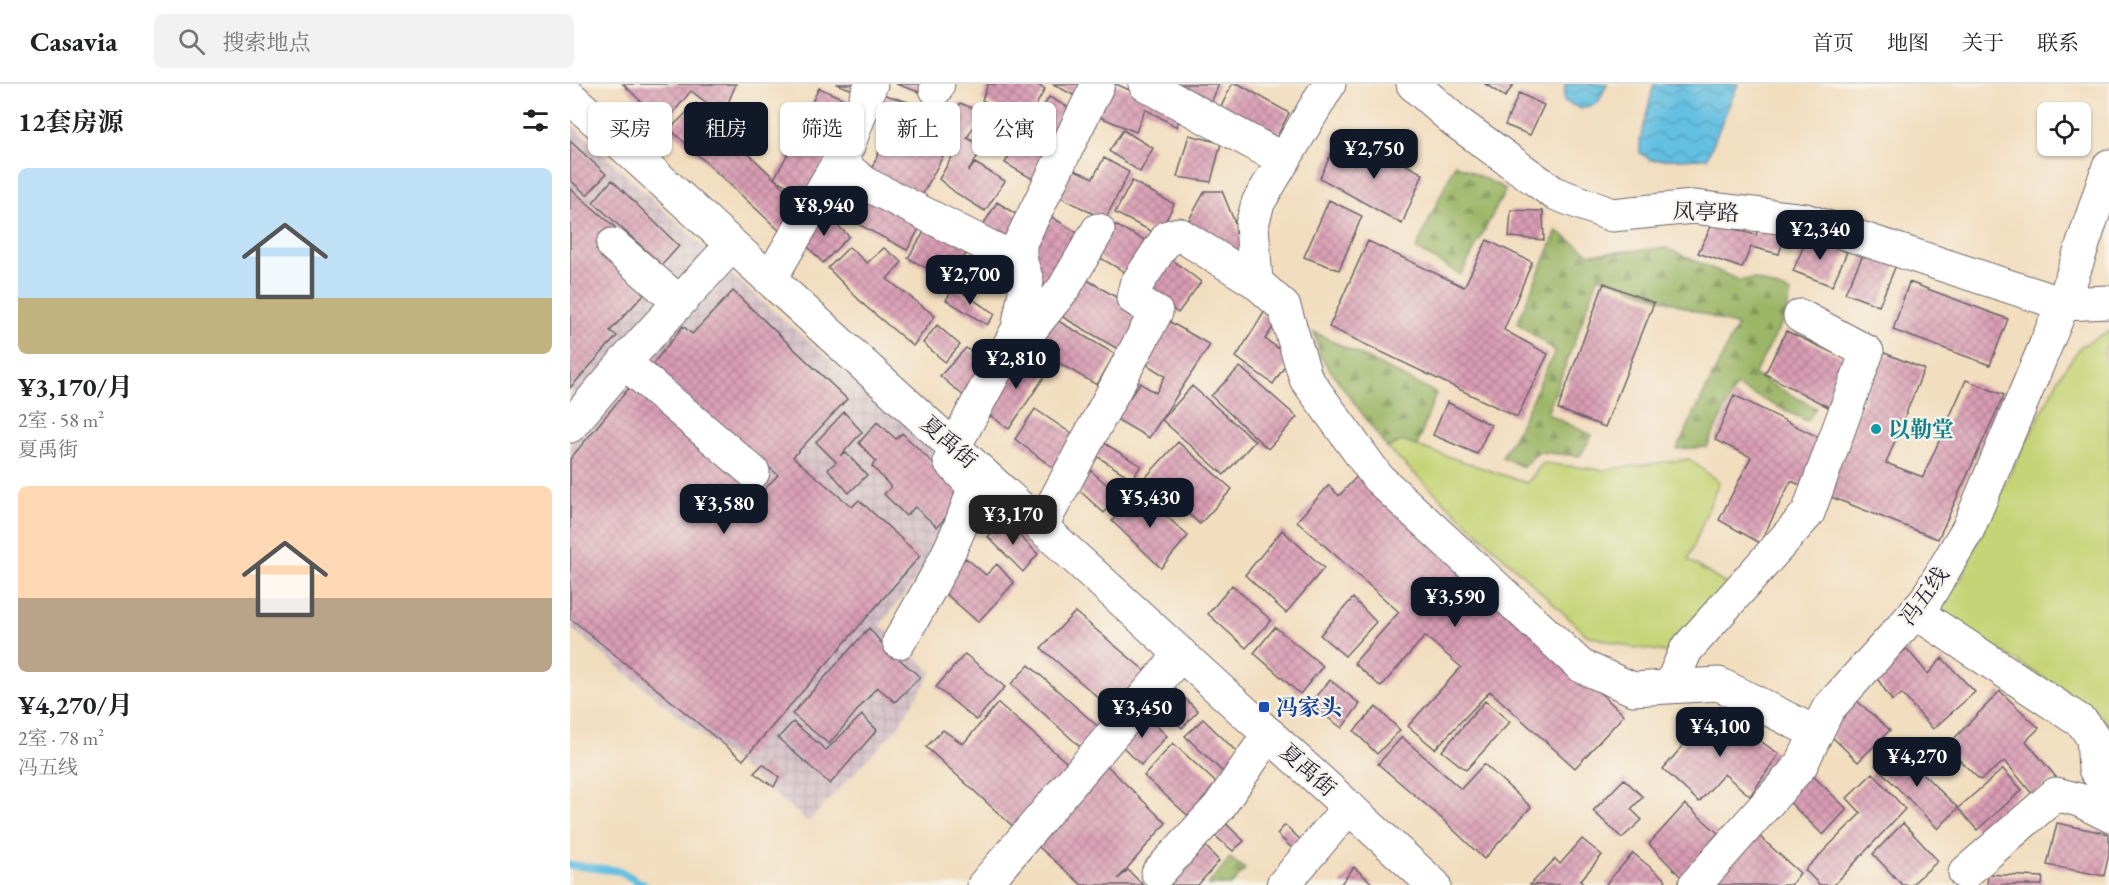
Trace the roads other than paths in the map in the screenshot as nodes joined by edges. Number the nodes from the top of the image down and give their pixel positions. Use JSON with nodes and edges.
{"nodes":[{"id":1,"x":872,"y":84,"type":"edge"},
{"id":2,"x":1098,"y":84,"type":"edge"},
{"id":3,"x":1146,"y":84,"type":"edge"},
{"id":4,"x":1329,"y":84,"type":"edge"},
{"id":5,"x":1413,"y":84,"type":"edge"},
{"id":6,"x":570,"y":97,"type":"edge"},
{"id":7,"x":1284,"y":160,"type":"junction"},
{"id":8,"x":839,"y":162,"type":"junction"},
{"id":9,"x":2109,"y":166,"type":"edge"},
{"id":10,"x":1098,"y":230,"type":"dead end"},
{"id":11,"x":613,"y":245,"type":"dead end"},
{"id":12,"x":732,"y":245,"type":"junction"},
{"id":13,"x":1020,"y":259,"type":"junction"},
{"id":14,"x":770,"y":279,"type":"junction"},
{"id":15,"x":1256,"y":282,"type":"junction"},
{"id":16,"x":679,"y":302,"type":"junction"},
{"id":17,"x":2109,"y":302,"type":"edge"},
{"id":18,"x":2063,"y":303,"type":"junction"},
{"id":19,"x":1800,"y":316,"type":"dead end"},
{"id":20,"x":1007,"y":350,"type":"junction"},
{"id":21,"x":624,"y":362,"type":"junction"},
{"id":22,"x":570,"y":426,"type":"edge"},
{"id":23,"x":954,"y":447,"type":"junction"},
{"id":24,"x":753,"y":472,"type":"dead end"},
{"id":25,"x":1041,"y":527,"type":"junction"},
{"id":26,"x":1915,"y":612,"type":"junction"},
{"id":27,"x":899,"y":642,"type":"dead end"},
{"id":28,"x":1181,"y":654,"type":"junction"},
{"id":29,"x":1670,"y":687,"type":"junction"},
{"id":30,"x":1816,"y":733,"type":"junction"},
{"id":31,"x":1269,"y":734,"type":"junction"},
{"id":32,"x":2109,"y":788,"type":"edge"},
{"id":33,"x":1349,"y":807,"type":"junction"},
{"id":34,"x":2109,"y":815,"type":"edge"},
{"id":35,"x":1158,"y":873,"type":"dead end"},
{"id":36,"x":1965,"y":873,"type":"dead end"},
{"id":37,"x":984,"y":885,"type":"edge"},
{"id":38,"x":1283,"y":885,"type":"edge"},
{"id":39,"x":1434,"y":885,"type":"edge"},
{"id":40,"x":1695,"y":885,"type":"edge"}],
"edges":[{"from":1,"to":8,"type":"street"},
{"from":2,"to":13,"type":"street"},
{"from":3,"to":7,"type":"street"},
{"from":4,"to":7,"type":"street"},
{"from":5,"to":18,"type":"street","name":"凤亭路"},
{"from":6,"to":12,"type":"street","name":"夏禹街"},
{"from":7,"to":15,"type":"street"},
{"from":8,"to":13,"type":"street"},
{"from":8,"to":14,"type":"street"},
{"from":9,"to":18,"type":"street","name":"冯五线"},
{"from":10,"to":20,"type":"street"},
{"from":11,"to":16,"type":"street"},
{"from":12,"to":14,"type":"street","name":"夏禹街"},
{"from":12,"to":16,"type":"street"},
{"from":13,"to":20,"type":"street"},
{"from":14,"to":23,"type":"street","name":"夏禹街"},
{"from":15,"to":25,"type":"street"},
{"from":15,"to":29,"type":"street"},
{"from":16,"to":21,"type":"street"},
{"from":17,"to":18,"type":"street"},
{"from":18,"to":26,"type":"street","name":"冯五线"},
{"from":19,"to":29,"type":"street"},
{"from":20,"to":23,"type":"street"},
{"from":21,"to":22,"type":"street"},
{"from":21,"to":24,"type":"street"},
{"from":23,"to":25,"type":"street","name":"夏禹街"},
{"from":23,"to":27,"type":"street"},
{"from":25,"to":28,"type":"street","name":"夏禹街"},
{"from":26,"to":30,"type":"street","name":"冯五线"},
{"from":26,"to":32,"type":"street"},
{"from":28,"to":31,"type":"street","name":"夏禹街"},
{"from":28,"to":37,"type":"street"},
{"from":29,"to":30,"type":"street"},
{"from":30,"to":40,"type":"street","name":"冯五线"},
{"from":31,"to":33,"type":"street","name":"夏禹街"},
{"from":31,"to":35,"type":"street"},
{"from":33,"to":38,"type":"street"},
{"from":33,"to":39,"type":"street","name":"夏禹街"},
{"from":34,"to":36,"type":"street"}]}
